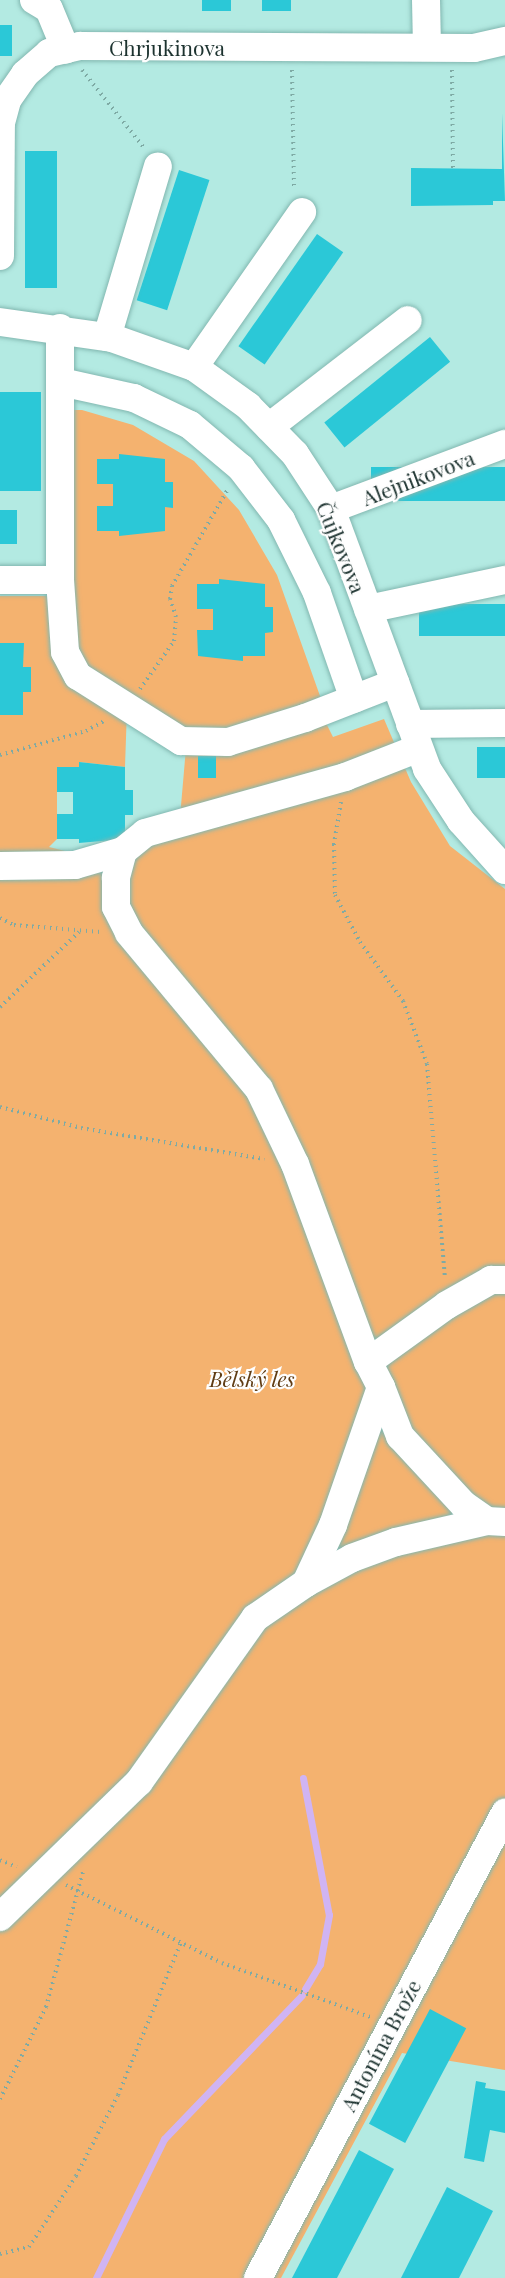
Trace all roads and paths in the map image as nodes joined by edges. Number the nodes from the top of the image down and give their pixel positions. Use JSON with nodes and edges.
{"nodes":[{"id":1,"x":34,"y":0,"type":"edge"},
{"id":2,"x":426,"y":0,"type":"edge"},
{"id":3,"x":505,"y":41,"type":"edge"},
{"id":4,"x":292,"y":47,"type":"junction"},
{"id":5,"x":440,"y":47,"type":"junction"},
{"id":6,"x":66,"y":50,"type":"junction"},
{"id":7,"x":158,"y":166,"type":"joint"},
{"id":8,"x":453,"y":168,"type":"dead end"},
{"id":9,"x":298,"y":217,"type":"joint"},
{"id":10,"x":0,"y":256,"type":"edge"},
{"id":11,"x":408,"y":320,"type":"dead end"},
{"id":12,"x":0,"y":322,"type":"edge"},
{"id":13,"x":60,"y":328,"type":"junction"},
{"id":14,"x":107,"y":337,"type":"junction"},
{"id":15,"x":194,"y":367,"type":"junction"},
{"id":16,"x":61,"y":382,"type":"junction"},
{"id":17,"x":269,"y":427,"type":"junction"},
{"id":18,"x":505,"y":444,"type":"edge"},
{"id":19,"x":241,"y":468,"type":"junction"},
{"id":20,"x":331,"y":509,"type":"junction"},
{"id":21,"x":0,"y":580,"type":"edge"},
{"id":22,"x":60,"y":580,"type":"junction"},
{"id":23,"x":505,"y":580,"type":"edge"},
{"id":24,"x":368,"y":609,"type":"junction"},
{"id":25,"x":394,"y":683,"type":"junction"},
{"id":26,"x":354,"y":699,"type":"junction"},
{"id":27,"x":127,"y":708,"type":"junction"},
{"id":28,"x":505,"y":723,"type":"edge"},
{"id":29,"x":414,"y":736,"type":"junction"},
{"id":30,"x":0,"y":755,"type":"edge"},
{"id":31,"x":345,"y":777,"type":"junction"},
{"id":32,"x":123,"y":851,"type":"junction"},
{"id":33,"x":0,"y":866,"type":"edge"},
{"id":34,"x":505,"y":870,"type":"edge"},
{"id":35,"x":0,"y":918,"type":"edge"},
{"id":36,"x":80,"y":931,"type":"junction"},
{"id":37,"x":129,"y":933,"type":"junction"},
{"id":38,"x":0,"y":1007,"type":"edge"},
{"id":39,"x":0,"y":1107,"type":"edge"},
{"id":40,"x":295,"y":1164,"type":"junction"},
{"id":41,"x":505,"y":1280,"type":"edge"},
{"id":42,"x":447,"y":1305,"type":"junction"},
{"id":43,"x":374,"y":1374,"type":"junction"},
{"id":44,"x":496,"y":1521,"type":"edge"},
{"id":45,"x":306,"y":1583,"type":"junction"},
{"id":46,"x":505,"y":1813,"type":"edge"},
{"id":47,"x":0,"y":1860,"type":"edge"},
{"id":48,"x":84,"y":1867,"type":"dead end"},
{"id":49,"x":41,"y":1878,"type":"junction"},
{"id":50,"x":79,"y":1889,"type":"junction"},
{"id":51,"x":0,"y":1917,"type":"edge"},
{"id":52,"x":181,"y":1942,"type":"junction"},
{"id":53,"x":390,"y":2024,"type":"junction"},
{"id":54,"x":0,"y":2099,"type":"edge"},
{"id":55,"x":0,"y":2254,"type":"edge"},
{"id":56,"x":258,"y":2278,"type":"edge"}],
"edges":[{"from":1,"to":6,"type":"street"},
{"from":2,"to":5,"type":"street"},
{"from":3,"to":5,"type":"street","name":"Chrjukinova"},
{"from":4,"to":5,"type":"street","name":"Chrjukinova"},
{"from":4,"to":6,"type":"street","name":"Chrjukinova"},
{"from":4,"to":9,"type":"path"},
{"from":5,"to":8,"type":"path"},
{"from":6,"to":7,"type":"path"},
{"from":6,"to":10,"type":"street","name":"Chrjukinova"},
{"from":7,"to":14,"type":"street"},
{"from":9,"to":15,"type":"street"},
{"from":11,"to":17,"type":"street"},
{"from":12,"to":13,"type":"street","name":"Čujkovova"},
{"from":13,"to":14,"type":"street","name":"Čujkovova"},
{"from":13,"to":16,"type":"street"},
{"from":14,"to":15,"type":"street","name":"Čujkovova"},
{"from":15,"to":17,"type":"street","name":"Čujkovova"},
{"from":16,"to":19,"type":"street"},
{"from":16,"to":22,"type":"street"},
{"from":17,"to":20,"type":"street","name":"Čujkovova"},
{"from":18,"to":20,"type":"street","name":"Alejnikovova"},
{"from":19,"to":26,"type":"street"},
{"from":19,"to":27,"type":"path"},
{"from":20,"to":24,"type":"street","name":"Čujkovova"},
{"from":21,"to":22,"type":"street"},
{"from":22,"to":27,"type":"street"},
{"from":23,"to":24,"type":"street"},
{"from":24,"to":25,"type":"street","name":"Čujkovova"},
{"from":25,"to":26,"type":"street"},
{"from":25,"to":29,"type":"street","name":"Čujkovova"},
{"from":26,"to":27,"type":"street"},
{"from":27,"to":30,"type":"path"},
{"from":28,"to":29,"type":"street"},
{"from":29,"to":31,"type":"street"},
{"from":29,"to":34,"type":"street","name":"Čujkovova"},
{"from":31,"to":32,"type":"street"},
{"from":31,"to":42,"type":"path"},
{"from":32,"to":33,"type":"street"},
{"from":32,"to":37,"type":"street"},
{"from":35,"to":36,"type":"path"},
{"from":36,"to":37,"type":"path"},
{"from":36,"to":38,"type":"path"},
{"from":37,"to":40,"type":"street"},
{"from":39,"to":40,"type":"path"},
{"from":40,"to":43,"type":"street"},
{"from":41,"to":42,"type":"street"},
{"from":42,"to":43,"type":"street"},
{"from":43,"to":44,"type":"street"},
{"from":43,"to":45,"type":"street"},
{"from":44,"to":45,"type":"street"},
{"from":45,"to":49,"type":"street"},
{"from":46,"to":53,"type":"street","name":"Antonína Brože"},
{"from":47,"to":49,"type":"path"},
{"from":48,"to":50,"type":"path"},
{"from":49,"to":50,"type":"path"},
{"from":49,"to":51,"type":"street"},
{"from":50,"to":52,"type":"path"},
{"from":50,"to":54,"type":"path"},
{"from":52,"to":53,"type":"path"},
{"from":52,"to":55,"type":"path"},
{"from":53,"to":56,"type":"street","name":"Antonína Brože"}]}
